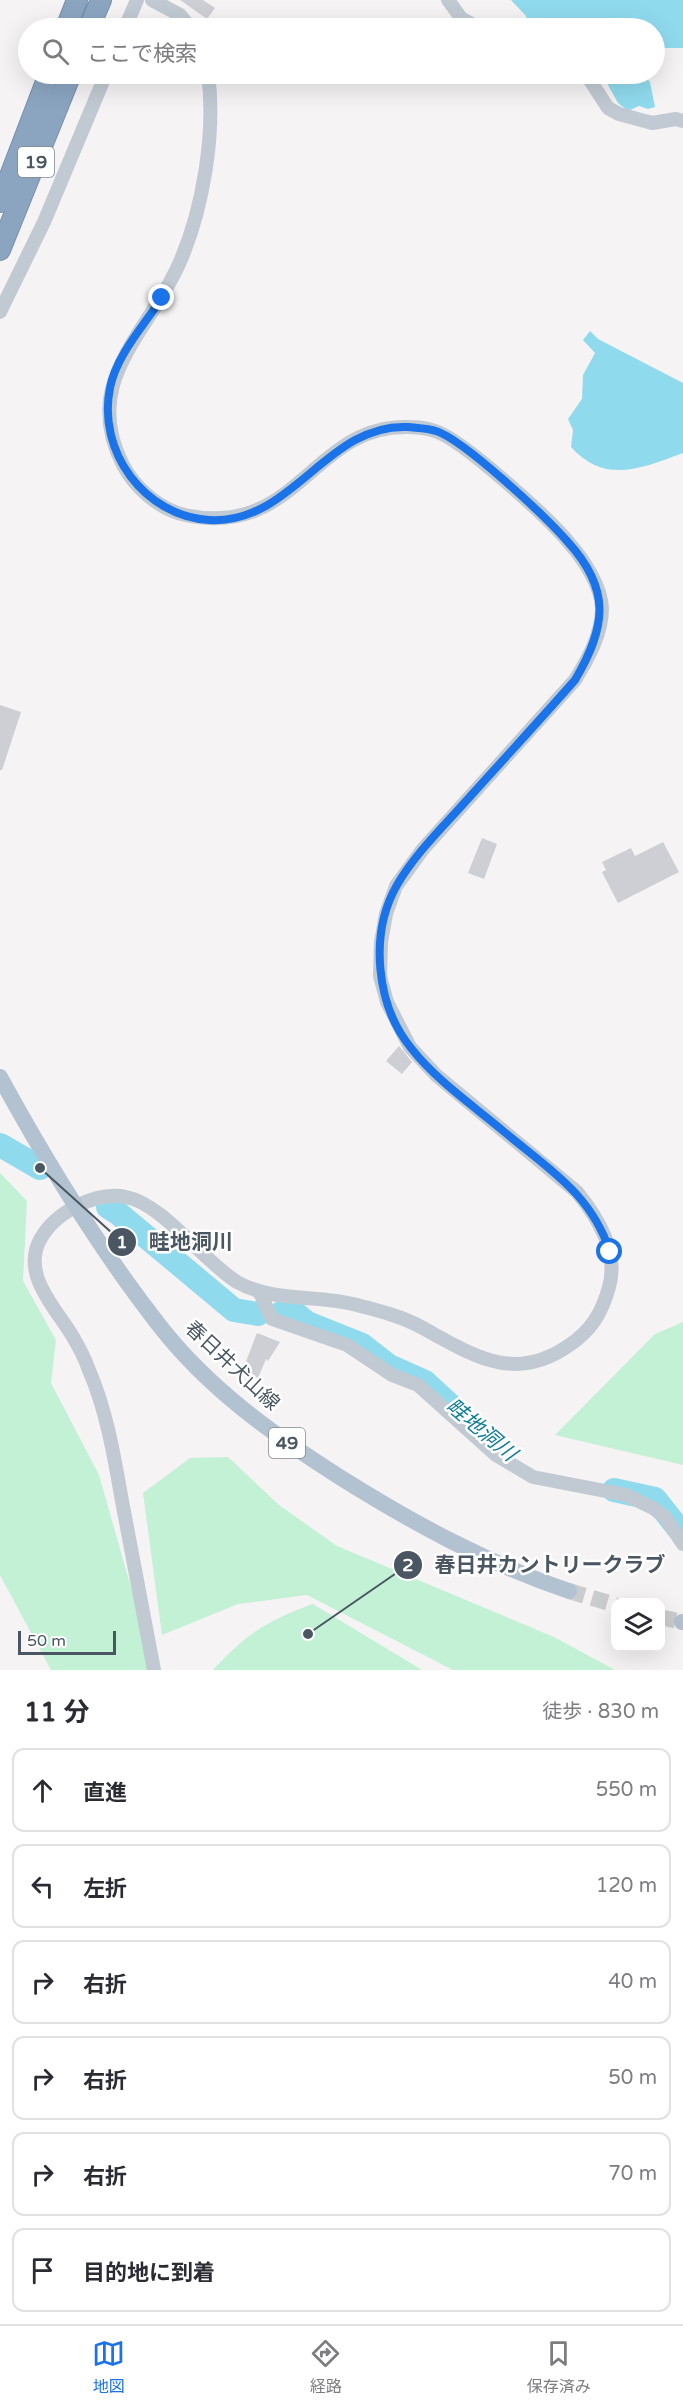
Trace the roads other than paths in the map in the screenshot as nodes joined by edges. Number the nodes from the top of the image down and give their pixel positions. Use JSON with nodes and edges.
{"nodes":[{"id":1,"x":77,"y":0,"type":"edge"},
{"id":2,"x":101,"y":0,"type":"edge"},
{"id":3,"x":137,"y":0,"type":"edge"},
{"id":4,"x":152,"y":0,"type":"edge"},
{"id":5,"x":448,"y":0,"type":"edge"},
{"id":6,"x":70,"y":18,"type":"edge"},
{"id":7,"x":93,"y":18,"type":"edge"},
{"id":8,"x":129,"y":18,"type":"edge"},
{"id":9,"x":183,"y":18,"type":"edge"},
{"id":10,"x":461,"y":18,"type":"edge"},
{"id":11,"x":45,"y":84,"type":"edge"},
{"id":12,"x":67,"y":84,"type":"edge"},
{"id":13,"x":102,"y":84,"type":"edge"},
{"id":14,"x":209,"y":84,"type":"edge"},
{"id":15,"x":592,"y":84,"type":"edge"},
{"id":16,"x":683,"y":121,"type":"edge"},
{"id":17,"x":19,"y":153,"type":"junction"},
{"id":18,"x":0,"y":179,"type":"edge"},
{"id":19,"x":0,"y":202,"type":"edge"},
{"id":20,"x":0,"y":250,"type":"edge"},
{"id":21,"x":0,"y":312,"type":"edge"},
{"id":22,"x":0,"y":1077,"type":"edge"},
{"id":23,"x":75,"y":1207,"type":"junction"},
{"id":24,"x":259,"y":1291,"type":"junction"},
{"id":25,"x":683,"y":1544,"type":"edge"},
{"id":26,"x":568,"y":1591,"type":"tunnel mouth"},
{"id":27,"x":154,"y":1670,"type":"edge"}],
"edges":[{"from":1,"to":6,"type":"highway"},
{"from":2,"to":7,"type":"highway"},
{"from":3,"to":8,"type":"street"},
{"from":4,"to":9,"type":"street"},
{"from":5,"to":10,"type":"street"},
{"from":11,"to":17,"type":"highway","number":"19"},
{"from":12,"to":20,"type":"highway","number":"19"},
{"from":13,"to":21,"type":"street"},
{"from":14,"to":24,"type":"street"},
{"from":15,"to":16,"type":"street"},
{"from":17,"to":18,"type":"street"},
{"from":17,"to":19,"type":"highway","number":"19"},
{"from":22,"to":23,"type":"main road","name":"春日井犬山線","number":"49"},
{"from":23,"to":24,"type":"street"},
{"from":23,"to":26,"type":"main road","name":"春日井犬山線","number":"49"},
{"from":23,"to":27,"type":"street"},
{"from":24,"to":25,"type":"street"}]}
